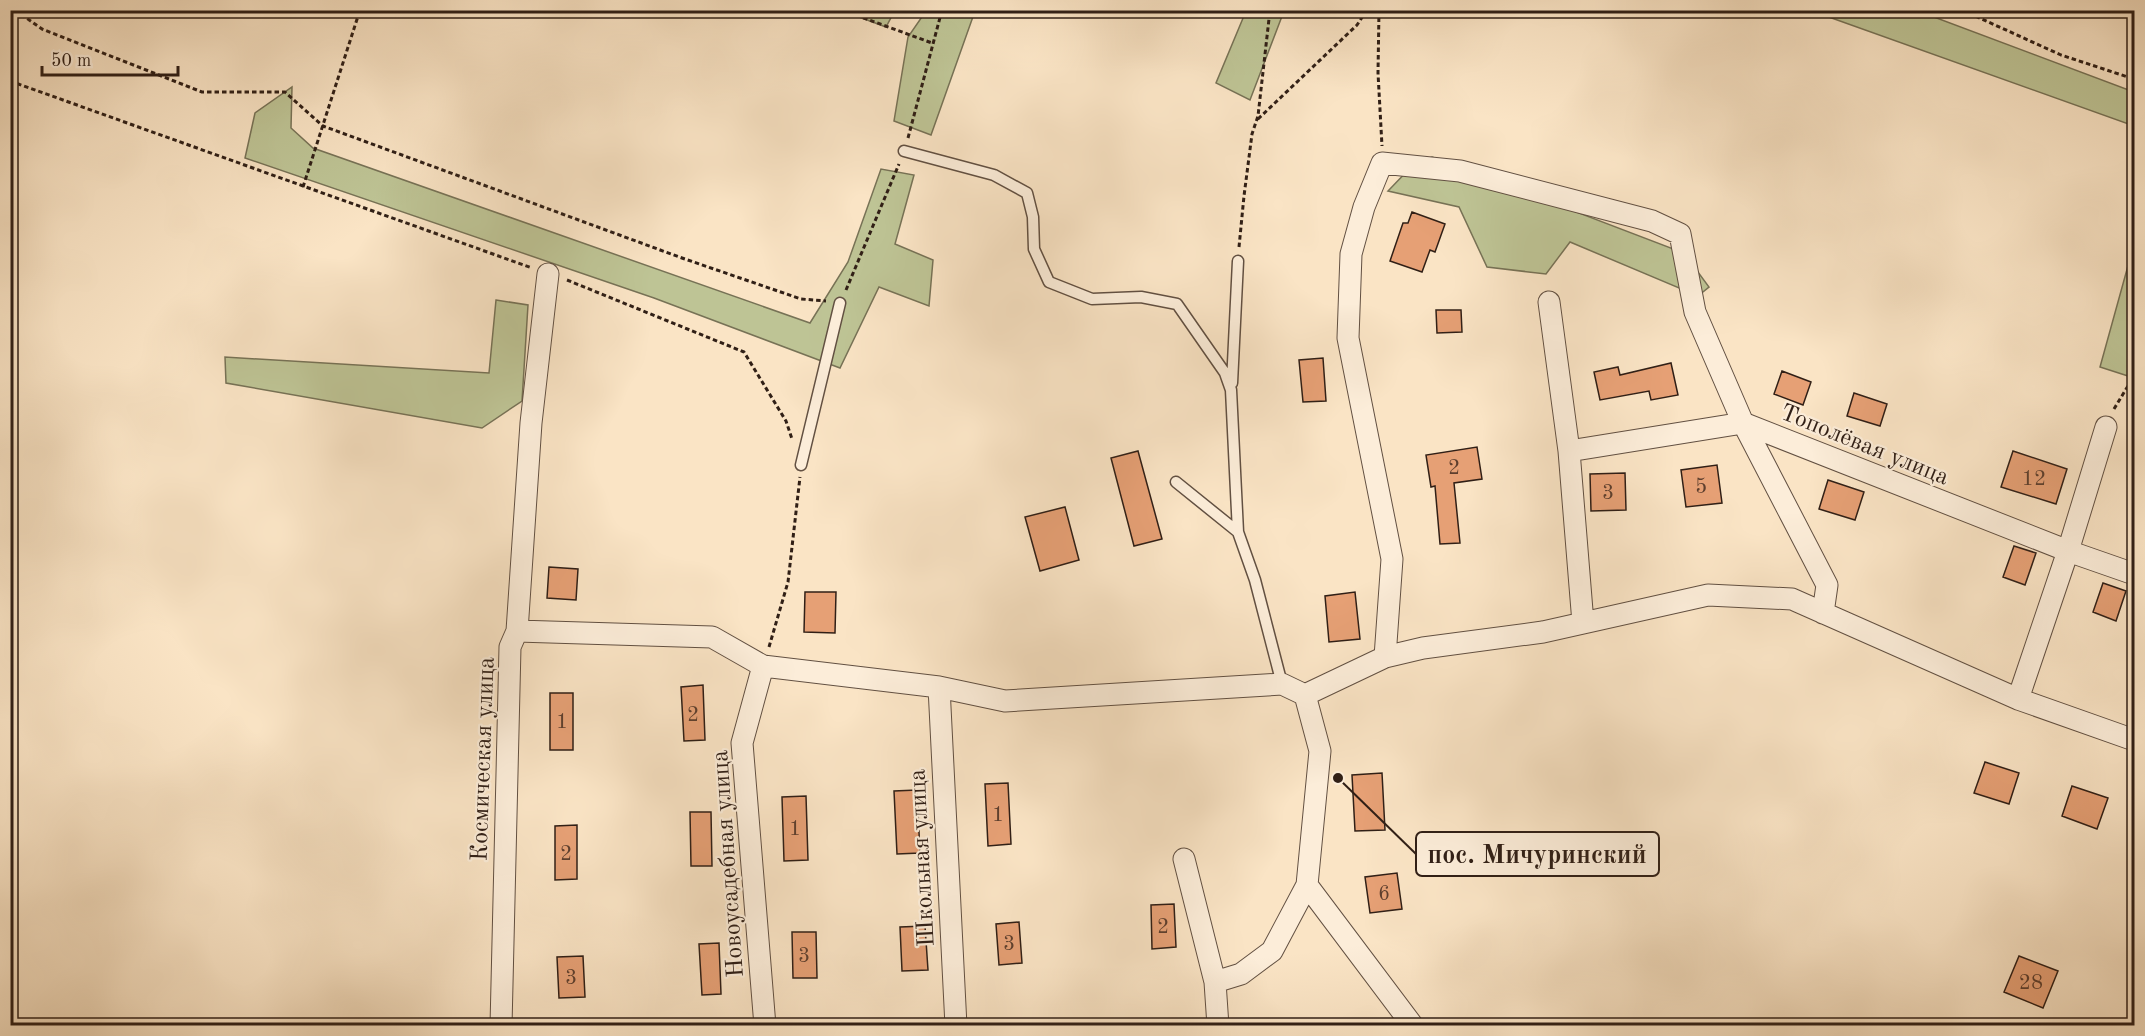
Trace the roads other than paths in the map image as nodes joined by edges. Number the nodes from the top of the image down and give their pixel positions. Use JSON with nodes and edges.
{"nodes":[{"id":1,"x":904,"y":151,"type":"road end"},
{"id":2,"x":1238,"y":261,"type":"road end"},
{"id":3,"x":548,"y":274,"type":"road end"},
{"id":4,"x":1549,"y":302,"type":"dead end"},
{"id":5,"x":840,"y":303,"type":"road end"},
{"id":6,"x":1231,"y":390,"type":"junction"},
{"id":7,"x":1743,"y":423,"type":"junction"},
{"id":8,"x":2106,"y":427,"type":"road end"},
{"id":9,"x":1569,"y":451,"type":"junction"},
{"id":10,"x":801,"y":465,"type":"road end"},
{"id":11,"x":1176,"y":482,"type":"dead end"},
{"id":12,"x":1238,"y":532,"type":"junction"},
{"id":13,"x":2068,"y":551,"type":"junction"},
{"id":14,"x":2134,"y":574,"type":"edge"},
{"id":15,"x":1823,"y":613,"type":"junction"},
{"id":16,"x":1584,"y":623,"type":"junction"},
{"id":17,"x":517,"y":631,"type":"junction"},
{"id":18,"x":1385,"y":657,"type":"junction"},
{"id":19,"x":763,"y":666,"type":"junction"},
{"id":20,"x":1282,"y":684,"type":"junction"},
{"id":21,"x":939,"y":687,"type":"junction"},
{"id":22,"x":1305,"y":695,"type":"junction"},
{"id":23,"x":2018,"y":699,"type":"junction"},
{"id":24,"x":2134,"y":740,"type":"edge"},
{"id":25,"x":1184,"y":859,"type":"dead end"},
{"id":26,"x":1307,"y":885,"type":"junction"},
{"id":27,"x":1215,"y":982,"type":"junction"},
{"id":28,"x":765,"y":1025,"type":"edge"},
{"id":29,"x":501,"y":1026,"type":"edge"},
{"id":30,"x":753,"y":1026,"type":"edge"},
{"id":31,"x":956,"y":1026,"type":"edge"},
{"id":32,"x":1218,"y":1026,"type":"edge"},
{"id":33,"x":1413,"y":1026,"type":"edge"}],
"edges":[{"from":1,"to":6,"type":"lane"},
{"from":2,"to":6,"type":"lane"},
{"from":3,"to":17,"type":"street","name":"Космическая улица"},
{"from":4,"to":9,"type":"street"},
{"from":5,"to":10,"type":"lane"},
{"from":6,"to":12,"type":"lane"},
{"from":7,"to":9,"type":"street","name":"Тополёвая улица"},
{"from":7,"to":13,"type":"street","name":"Тополёвая улица"},
{"from":7,"to":15,"type":"street"},
{"from":7,"to":18,"type":"street"},
{"from":8,"to":13,"type":"street"},
{"from":9,"to":16,"type":"street"},
{"from":11,"to":12,"type":"lane"},
{"from":12,"to":20,"type":"lane"},
{"from":13,"to":14,"type":"street","name":"Тополёвая улица"},
{"from":13,"to":23,"type":"street"},
{"from":15,"to":16,"type":"street"},
{"from":15,"to":23,"type":"street"},
{"from":16,"to":18,"type":"street"},
{"from":17,"to":19,"type":"street"},
{"from":17,"to":29,"type":"street","name":"Космическая улица"},
{"from":18,"to":22,"type":"street"},
{"from":19,"to":21,"type":"street"},
{"from":19,"to":28,"type":"street","name":"Новоусадебная улица"},
{"from":20,"to":21,"type":"street"},
{"from":20,"to":22,"type":"street"},
{"from":21,"to":31,"type":"street","name":"Школьная улица"},
{"from":22,"to":26,"type":"street"},
{"from":23,"to":24,"type":"street"},
{"from":25,"to":27,"type":"street"},
{"from":26,"to":27,"type":"street"},
{"from":26,"to":33,"type":"street"},
{"from":27,"to":32,"type":"street"},
{"from":28,"to":30,"type":"lane"}]}
